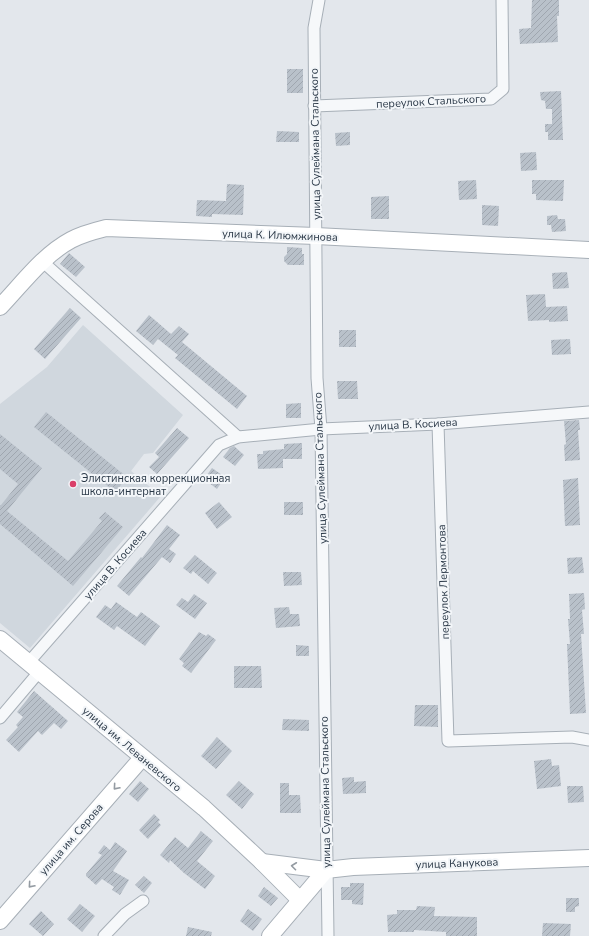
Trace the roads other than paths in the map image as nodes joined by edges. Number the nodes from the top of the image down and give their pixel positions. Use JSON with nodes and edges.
{"nodes":[{"id":1,"x":319,"y":0,"type":"edge"},
{"id":2,"x":502,"y":0,"type":"edge"},
{"id":3,"x":314,"y":106,"type":"junction"},
{"id":4,"x":316,"y":236,"type":"junction"},
{"id":5,"x":589,"y":250,"type":"edge"},
{"id":6,"x":43,"y":262,"type":"junction"},
{"id":7,"x":0,"y":307,"type":"edge"},
{"id":8,"x":589,"y":412,"type":"edge"},
{"id":9,"x":438,"y":424,"type":"junction"},
{"id":10,"x":321,"y":429,"type":"junction"},
{"id":11,"x":238,"y":437,"type":"junction"},
{"id":12,"x":0,"y":639,"type":"edge"},
{"id":13,"x":34,"y":667,"type":"junction"},
{"id":14,"x":0,"y":718,"type":"edge"},
{"id":15,"x":589,"y":740,"type":"edge"},
{"id":16,"x":142,"y":758,"type":"junction"},
{"id":17,"x":589,"y":858,"type":"edge"},
{"id":18,"x":262,"y":862,"type":"junction"},
{"id":19,"x":326,"y":870,"type":"junction"},
{"id":20,"x":300,"y":900,"type":"junction"},
{"id":21,"x":143,"y":901,"type":"dead end"},
{"id":22,"x":0,"y":921,"type":"edge"},
{"id":23,"x":104,"y":936,"type":"edge"},
{"id":24,"x":270,"y":936,"type":"edge"},
{"id":25,"x":328,"y":936,"type":"edge"}],
"edges":[{"from":1,"to":3,"type":"street","name":"улица Сулеймана Стальского"},
{"from":2,"to":3,"type":"street","name":"переулок Стальского"},
{"from":3,"to":4,"type":"street","name":"улица Сулеймана Стальского"},
{"from":4,"to":5,"type":"street","name":"улица К. Илюмжинова"},
{"from":4,"to":6,"type":"street","name":"улица К. Илюмжинова"},
{"from":4,"to":10,"type":"street","name":"улица Сулеймана Стальского"},
{"from":6,"to":7,"type":"street","name":"улица К. Илюмжинова"},
{"from":6,"to":11,"type":"street"},
{"from":8,"to":9,"type":"street","name":"улица В. Косиева"},
{"from":9,"to":10,"type":"street","name":"улица В. Косиева"},
{"from":9,"to":15,"type":"street","name":"переулок Лермонтова"},
{"from":10,"to":11,"type":"street","name":"улица В. Косиева"},
{"from":10,"to":19,"type":"street","name":"улица Сулеймана Стальского"},
{"from":11,"to":13,"type":"street","name":"улица В. Косиева"},
{"from":12,"to":13,"type":"street","name":"улица им. Леваневского"},
{"from":13,"to":14,"type":"street","name":"улица В. Косиева"},
{"from":13,"to":16,"type":"street","name":"улица им. Леваневского"},
{"from":16,"to":18,"type":"street","name":"улица им. Леваневского"},
{"from":16,"to":22,"type":"street","name":"улица им. Серова","one_way":true},
{"from":17,"to":19,"type":"street","name":"улица Канукова"},
{"from":19,"to":18,"type":"street","one_way":true},
{"from":18,"to":20,"type":"street","name":"улица им. Леваневского"},
{"from":19,"to":20,"type":"street"},
{"from":19,"to":25,"type":"street","name":"улица Сулеймана Стальского"},
{"from":20,"to":24,"type":"street"},
{"from":21,"to":23,"type":"street"}]}
